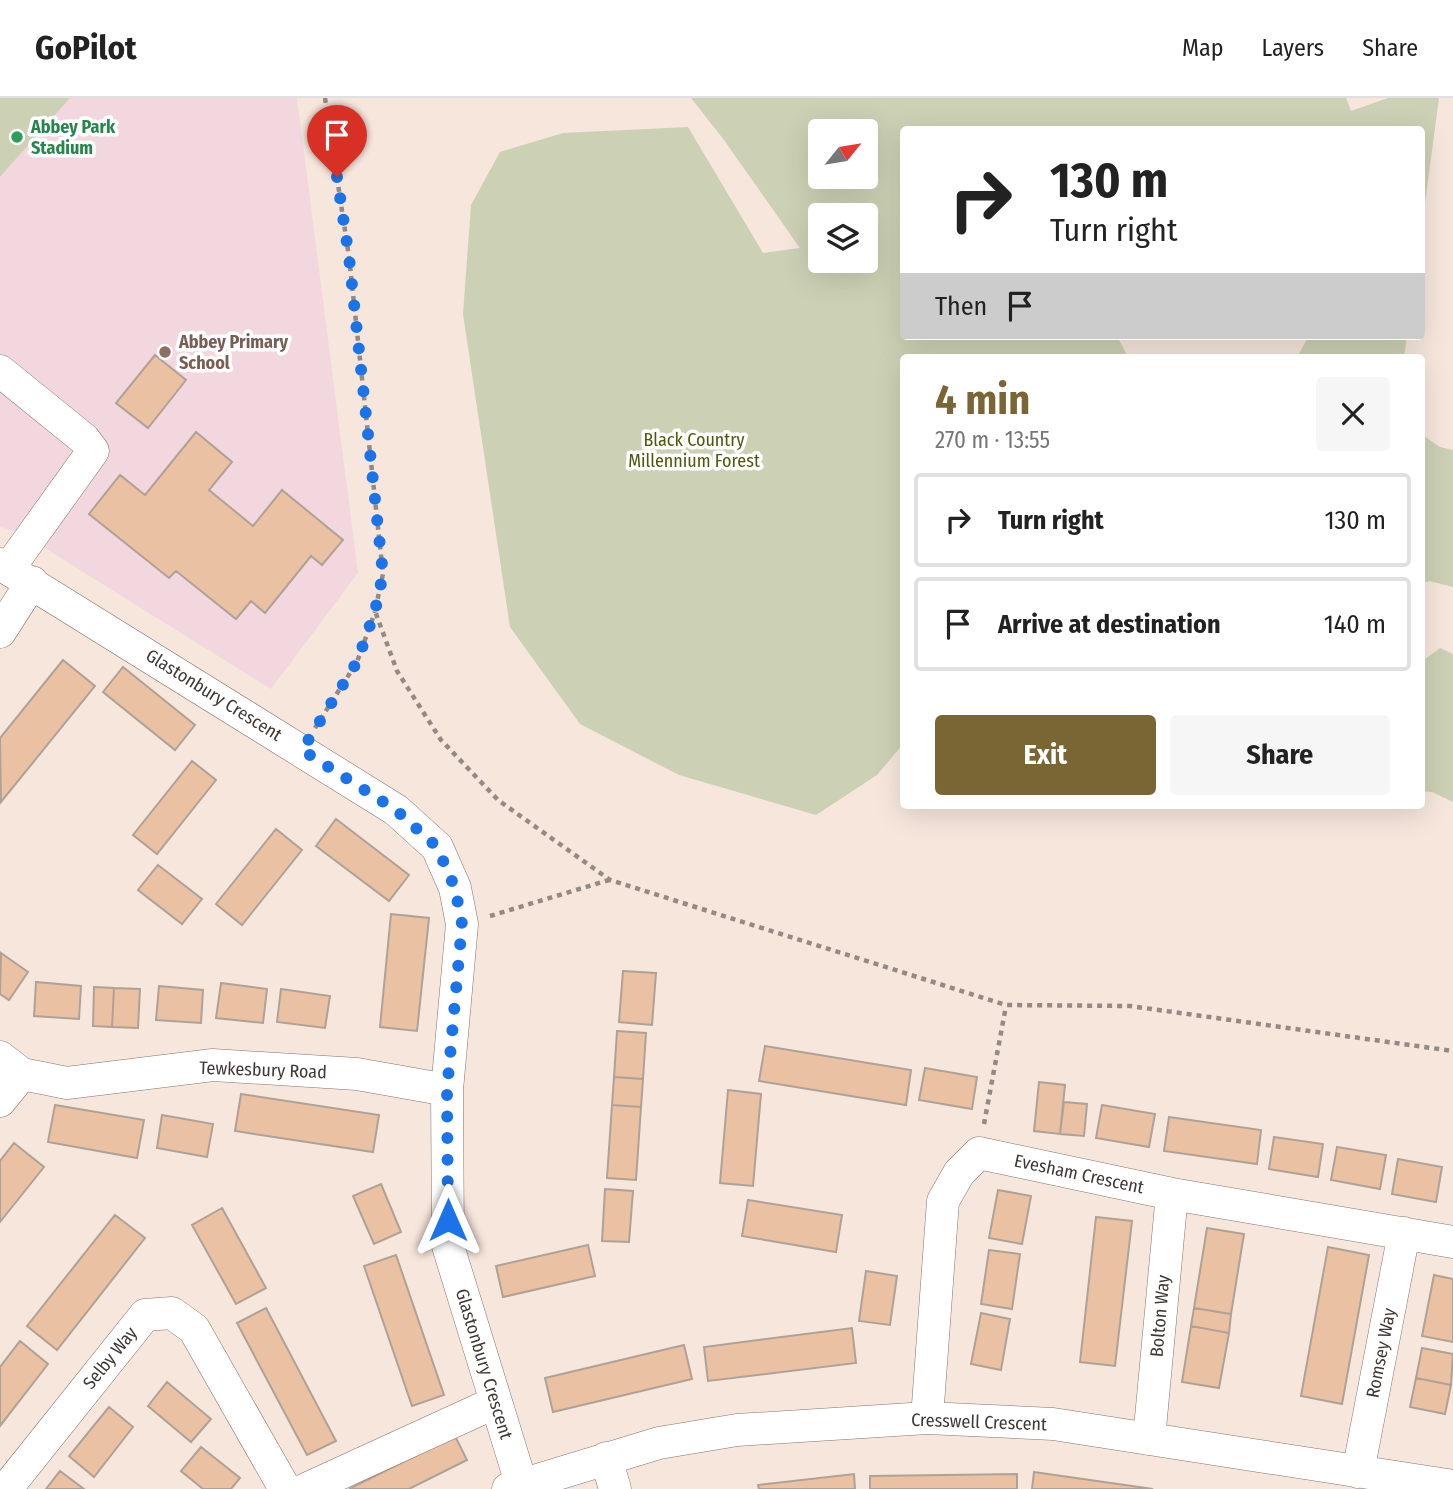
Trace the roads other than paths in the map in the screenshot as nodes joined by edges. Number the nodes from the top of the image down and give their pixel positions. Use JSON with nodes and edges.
{"nodes":[{"id":1,"x":0,"y":371,"type":"edge"},
{"id":2,"x":14,"y":571,"type":"edge"},
{"id":3,"x":0,"y":632,"type":"edge"},
{"id":4,"x":11,"y":1065,"type":"edge"},
{"id":5,"x":447,"y":1090,"type":"junction"},
{"id":6,"x":0,"y":1101,"type":"edge"},
{"id":7,"x":1172,"y":1194,"type":"junction"},
{"id":8,"x":1404,"y":1233,"type":"junction"},
{"id":9,"x":1453,"y":1242,"type":"edge"},
{"id":10,"x":496,"y":1402,"type":"junction"},
{"id":11,"x":927,"y":1418,"type":"junction"},
{"id":12,"x":1149,"y":1439,"type":"junction"},
{"id":13,"x":606,"y":1458,"type":"junction"},
{"id":14,"x":1374,"y":1479,"type":"edge"},
{"id":15,"x":515,"y":1486,"type":"edge"},
{"id":16,"x":1453,"y":1486,"type":"edge"},
{"id":17,"x":6,"y":1489,"type":"edge"},
{"id":18,"x":285,"y":1489,"type":"edge"},
{"id":19,"x":306,"y":1489,"type":"edge"},
{"id":20,"x":615,"y":1489,"type":"edge"}],
"edges":[{"from":1,"to":2,"type":"street"},
{"from":2,"to":3,"type":"street"},
{"from":2,"to":5,"type":"street","name":"Glastonbury Crescent"},
{"from":4,"to":5,"type":"street","name":"Tewkesbury Road"},
{"from":4,"to":6,"type":"street"},
{"from":5,"to":10,"type":"street","name":"Glastonbury Crescent"},
{"from":7,"to":8,"type":"street","name":"Evesham Crescent"},
{"from":7,"to":11,"type":"street","name":"Evesham Crescent"},
{"from":7,"to":12,"type":"street","name":"Bolton Way"},
{"from":8,"to":9,"type":"street","name":"Evesham Crescent"},
{"from":8,"to":14,"type":"street","name":"Romsey Way"},
{"from":10,"to":15,"type":"street","name":"Glastonbury Crescent"},
{"from":10,"to":19,"type":"street"},
{"from":11,"to":12,"type":"street","name":"Cresswell Crescent"},
{"from":11,"to":13,"type":"street","name":"Cresswell Crescent"},
{"from":12,"to":14,"type":"street","name":"Cresswell Crescent"},
{"from":13,"to":15,"type":"street","name":"Cresswell Crescent"},
{"from":13,"to":20,"type":"street"},
{"from":14,"to":16,"type":"street","name":"Cresswell Crescent"},
{"from":17,"to":18,"type":"street","name":"Selby Way"}]}
